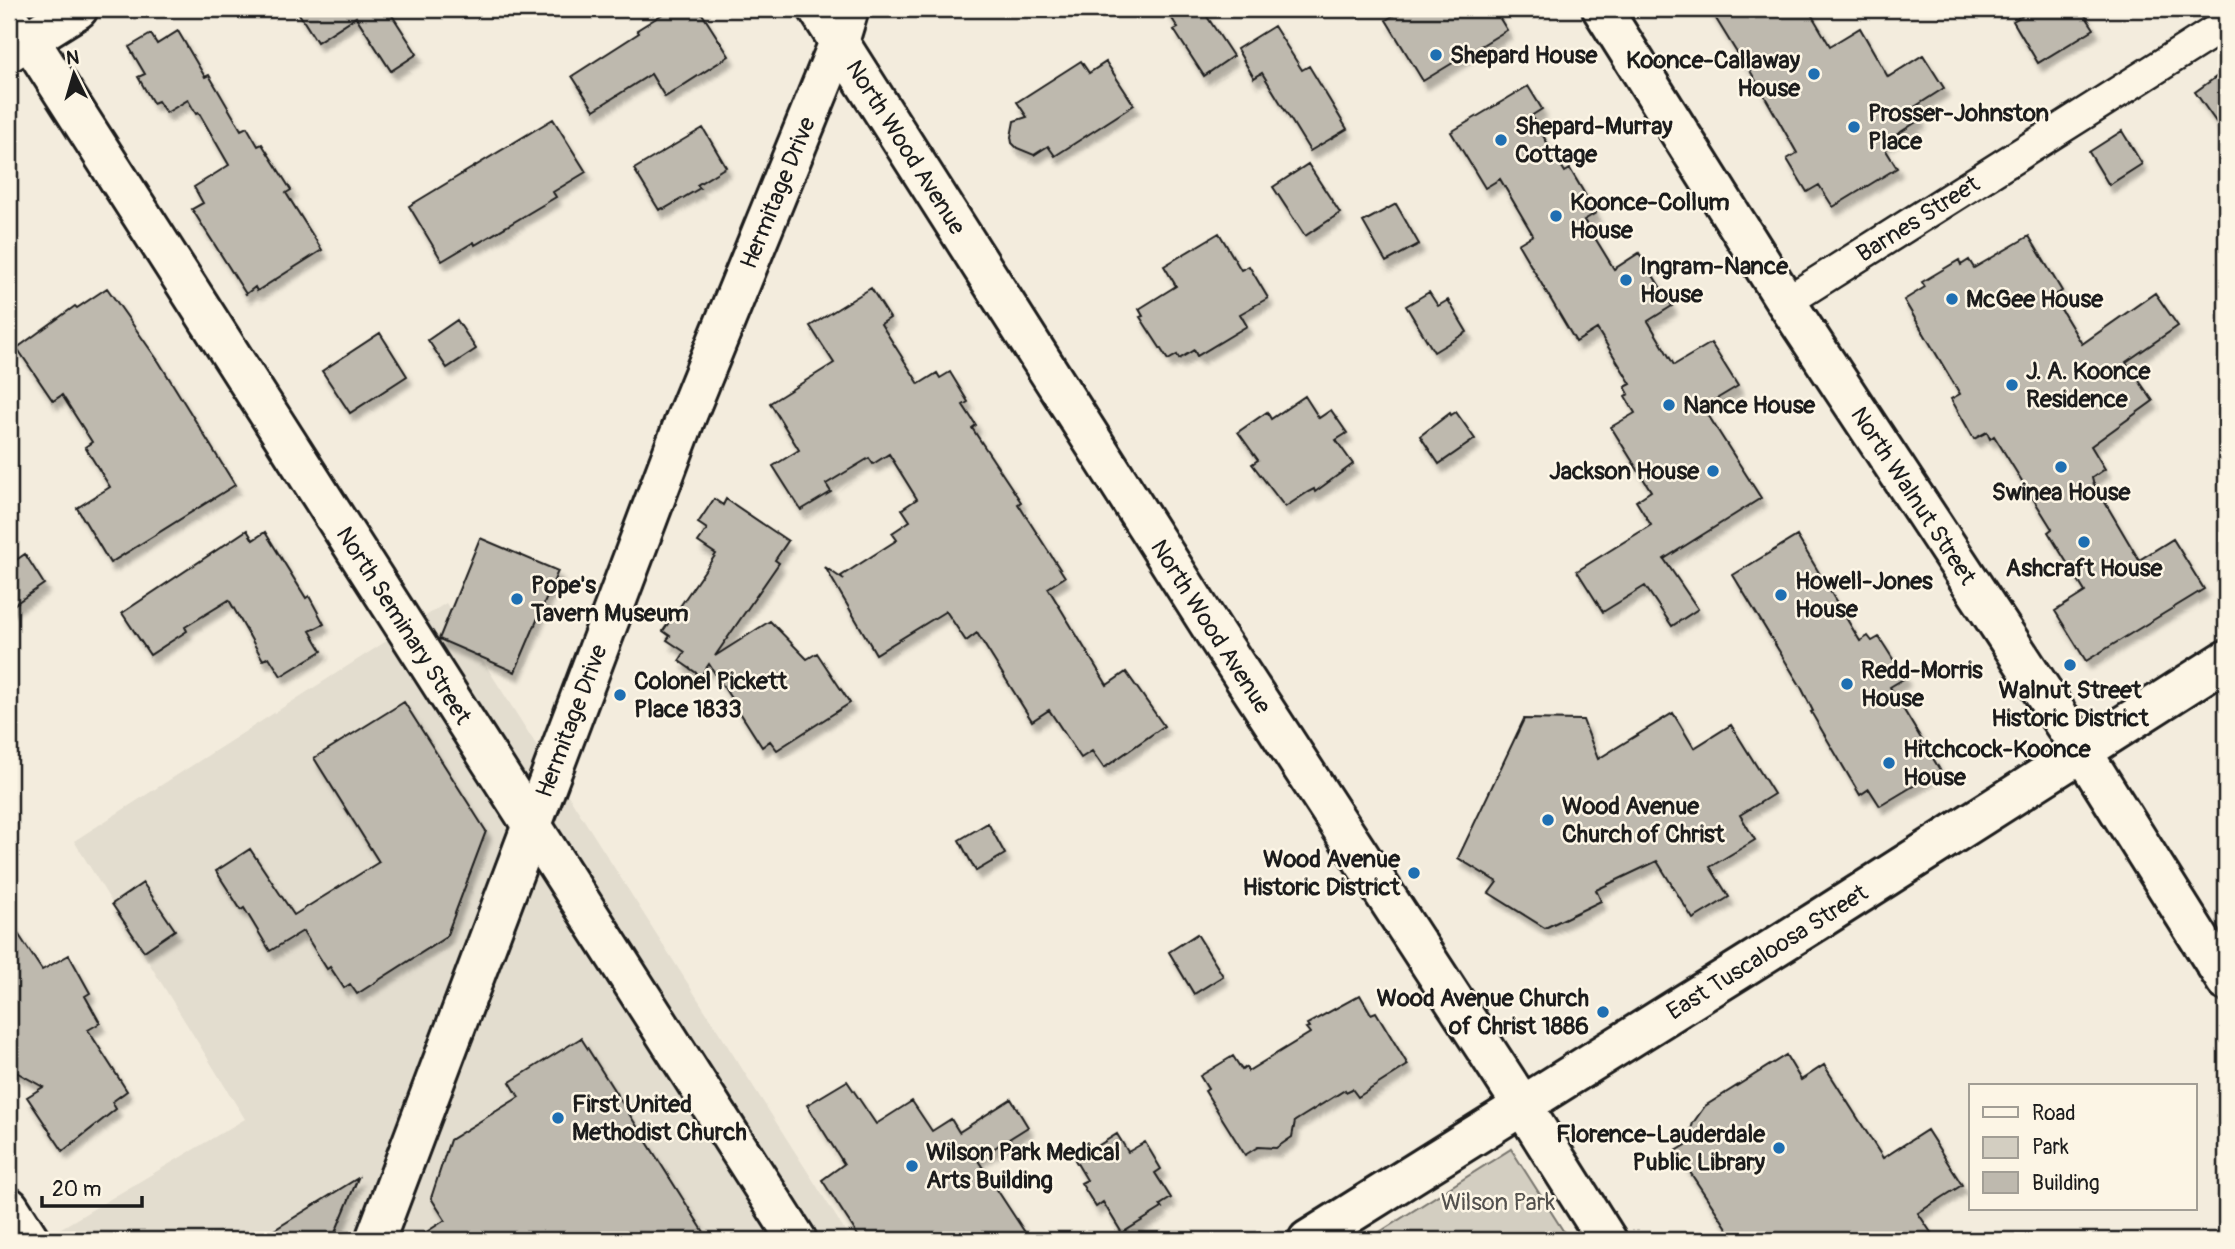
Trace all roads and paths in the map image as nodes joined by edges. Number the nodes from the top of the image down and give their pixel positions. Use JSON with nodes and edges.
{"nodes":[{"id":1,"x":78,"y":9,"type":"edge"},
{"id":2,"x":818,"y":9,"type":"edge"},
{"id":3,"x":1602,"y":9,"type":"edge"},
{"id":4,"x":2226,"y":24,"type":"edge"},
{"id":5,"x":844,"y":25,"type":"edge"},
{"id":6,"x":15,"y":35,"type":"edge"},
{"id":7,"x":1786,"y":302,"type":"junction"},
{"id":8,"x":2226,"y":660,"type":"edge"},
{"id":9,"x":2083,"y":753,"type":"junction"},
{"id":10,"x":534,"y":825,"type":"junction"},
{"id":11,"x":2226,"y":981,"type":"edge"},
{"id":12,"x":1522,"y":1105,"type":"junction"},
{"id":13,"x":9,"y":1207,"type":"edge"},
{"id":14,"x":30,"y":1240,"type":"edge"},
{"id":15,"x":375,"y":1240,"type":"edge"},
{"id":16,"x":797,"y":1240,"type":"edge"},
{"id":17,"x":1308,"y":1240,"type":"edge"},
{"id":18,"x":1607,"y":1240,"type":"edge"}],
"edges":[{"from":1,"to":6,"type":"street"},
{"from":2,"to":5,"type":"street","name":"North Wood Avenue"},
{"from":3,"to":7,"type":"street","name":"North Walnut Street"},
{"from":4,"to":7,"type":"street","name":"Barnes Street"},
{"from":5,"to":10,"type":"street","name":"Hermitage Drive"},
{"from":5,"to":12,"type":"street","name":"North Wood Avenue"},
{"from":6,"to":10,"type":"street","name":"North Seminary Street"},
{"from":7,"to":9,"type":"street","name":"North Walnut Street"},
{"from":8,"to":9,"type":"street","name":"East Tuscaloosa Street"},
{"from":9,"to":11,"type":"street","name":"North Walnut Street"},
{"from":9,"to":12,"type":"street","name":"East Tuscaloosa Street"},
{"from":10,"to":15,"type":"street","name":"Hermitage Drive"},
{"from":10,"to":16,"type":"street","name":"North Seminary Street"},
{"from":12,"to":17,"type":"street","name":"East Tuscaloosa Street"},
{"from":12,"to":18,"type":"street","name":"North Wood Avenue"},
{"from":13,"to":14,"type":"street"}]}
